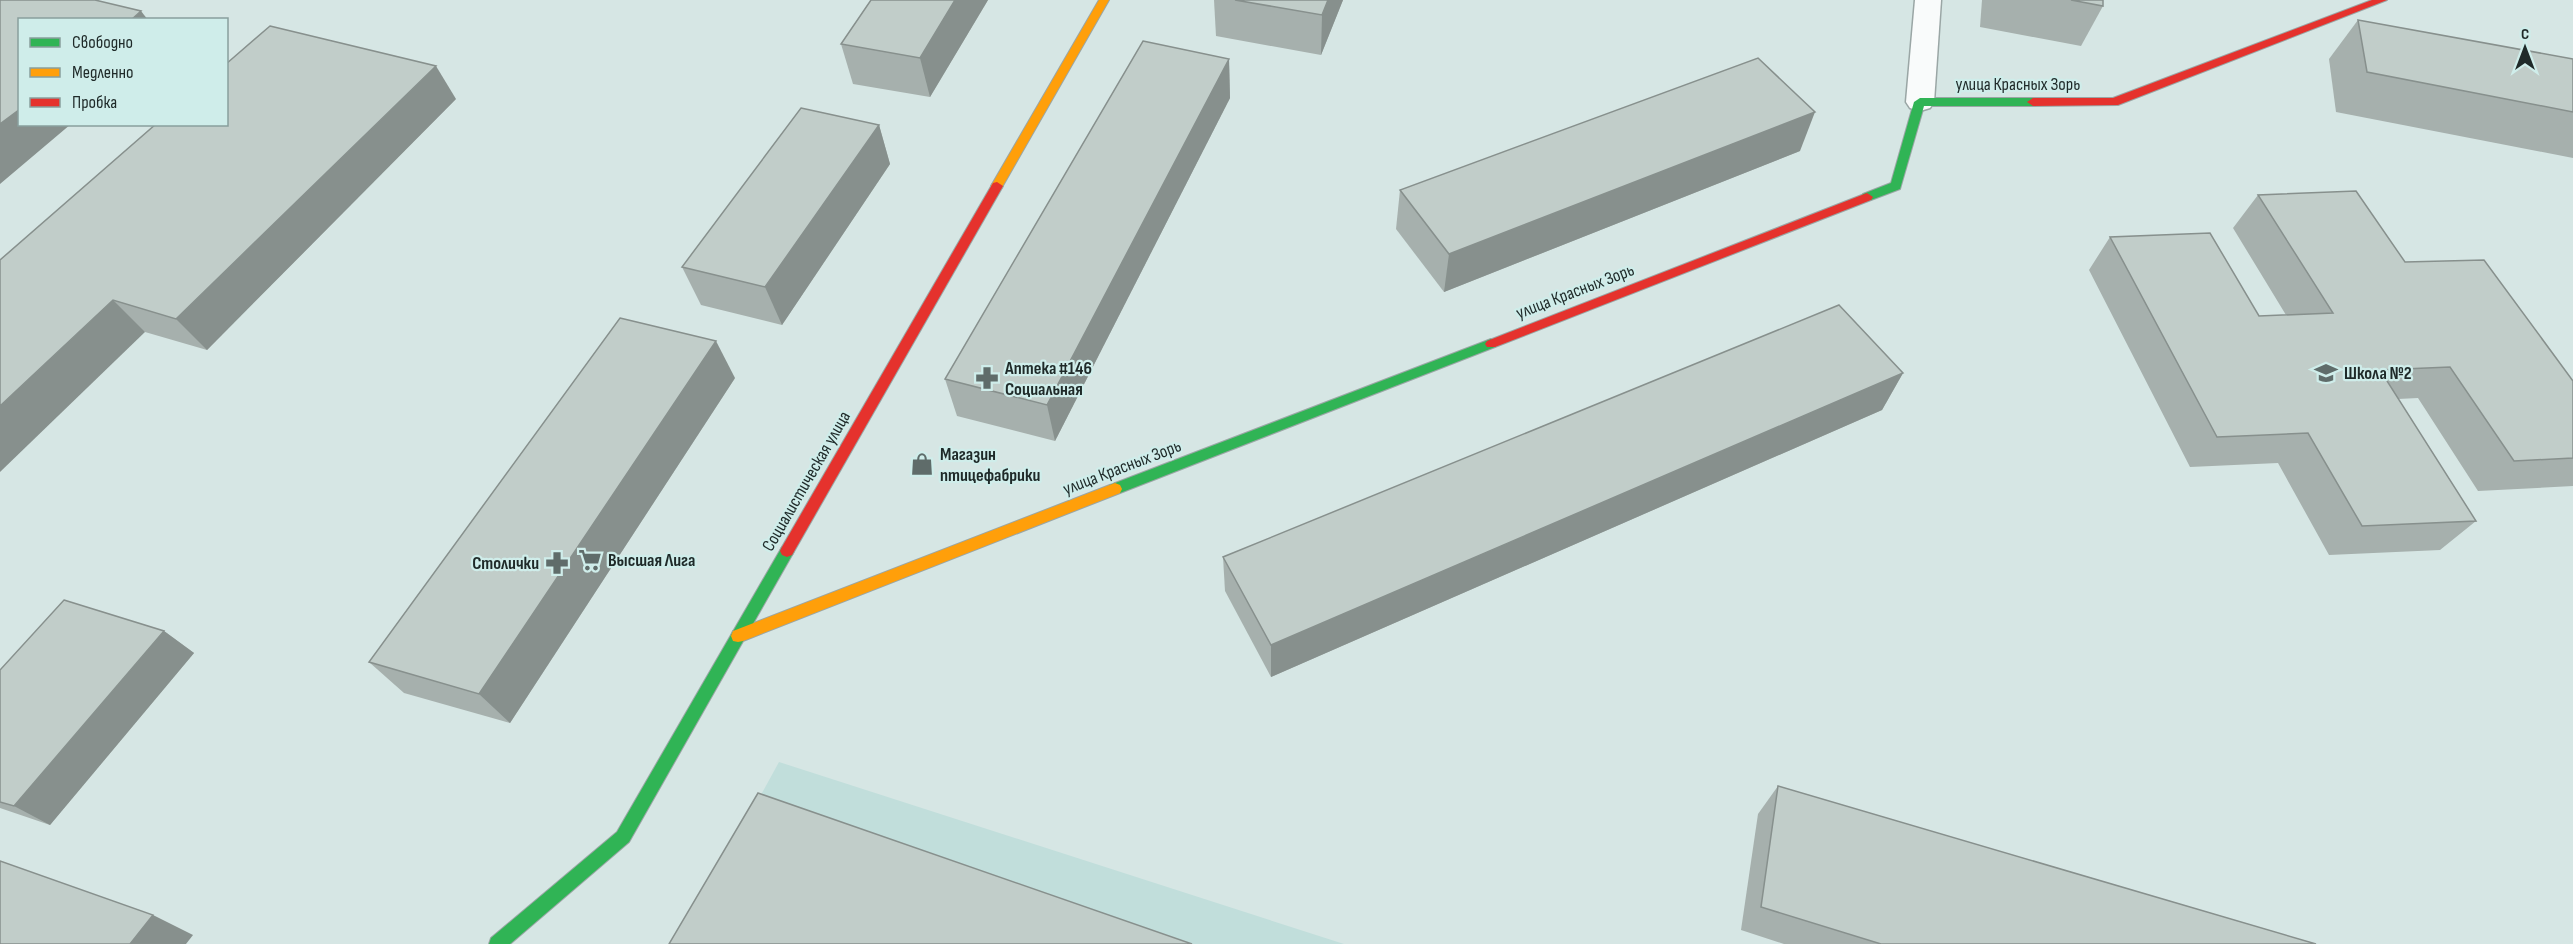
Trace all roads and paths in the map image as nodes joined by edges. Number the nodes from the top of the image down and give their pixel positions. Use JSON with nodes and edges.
{"nodes":[{"id":1,"x":1104,"y":0,"type":"edge"},
{"id":2,"x":1928,"y":0,"type":"edge"},
{"id":3,"x":2382,"y":0,"type":"edge"},
{"id":4,"x":1920,"y":102,"type":"junction"},
{"id":5,"x":738,"y":636,"type":"junction"},
{"id":6,"x":497,"y":944,"type":"edge"}],
"edges":[{"from":1,"to":5,"type":"street","name":"Социалистическая улица"},
{"from":2,"to":4,"type":"street"},
{"from":3,"to":4,"type":"street","name":"улица Красных Зорь"},
{"from":4,"to":5,"type":"street","name":"улица Красных Зорь"},
{"from":5,"to":6,"type":"street","name":"Социалистическая улица"}]}
